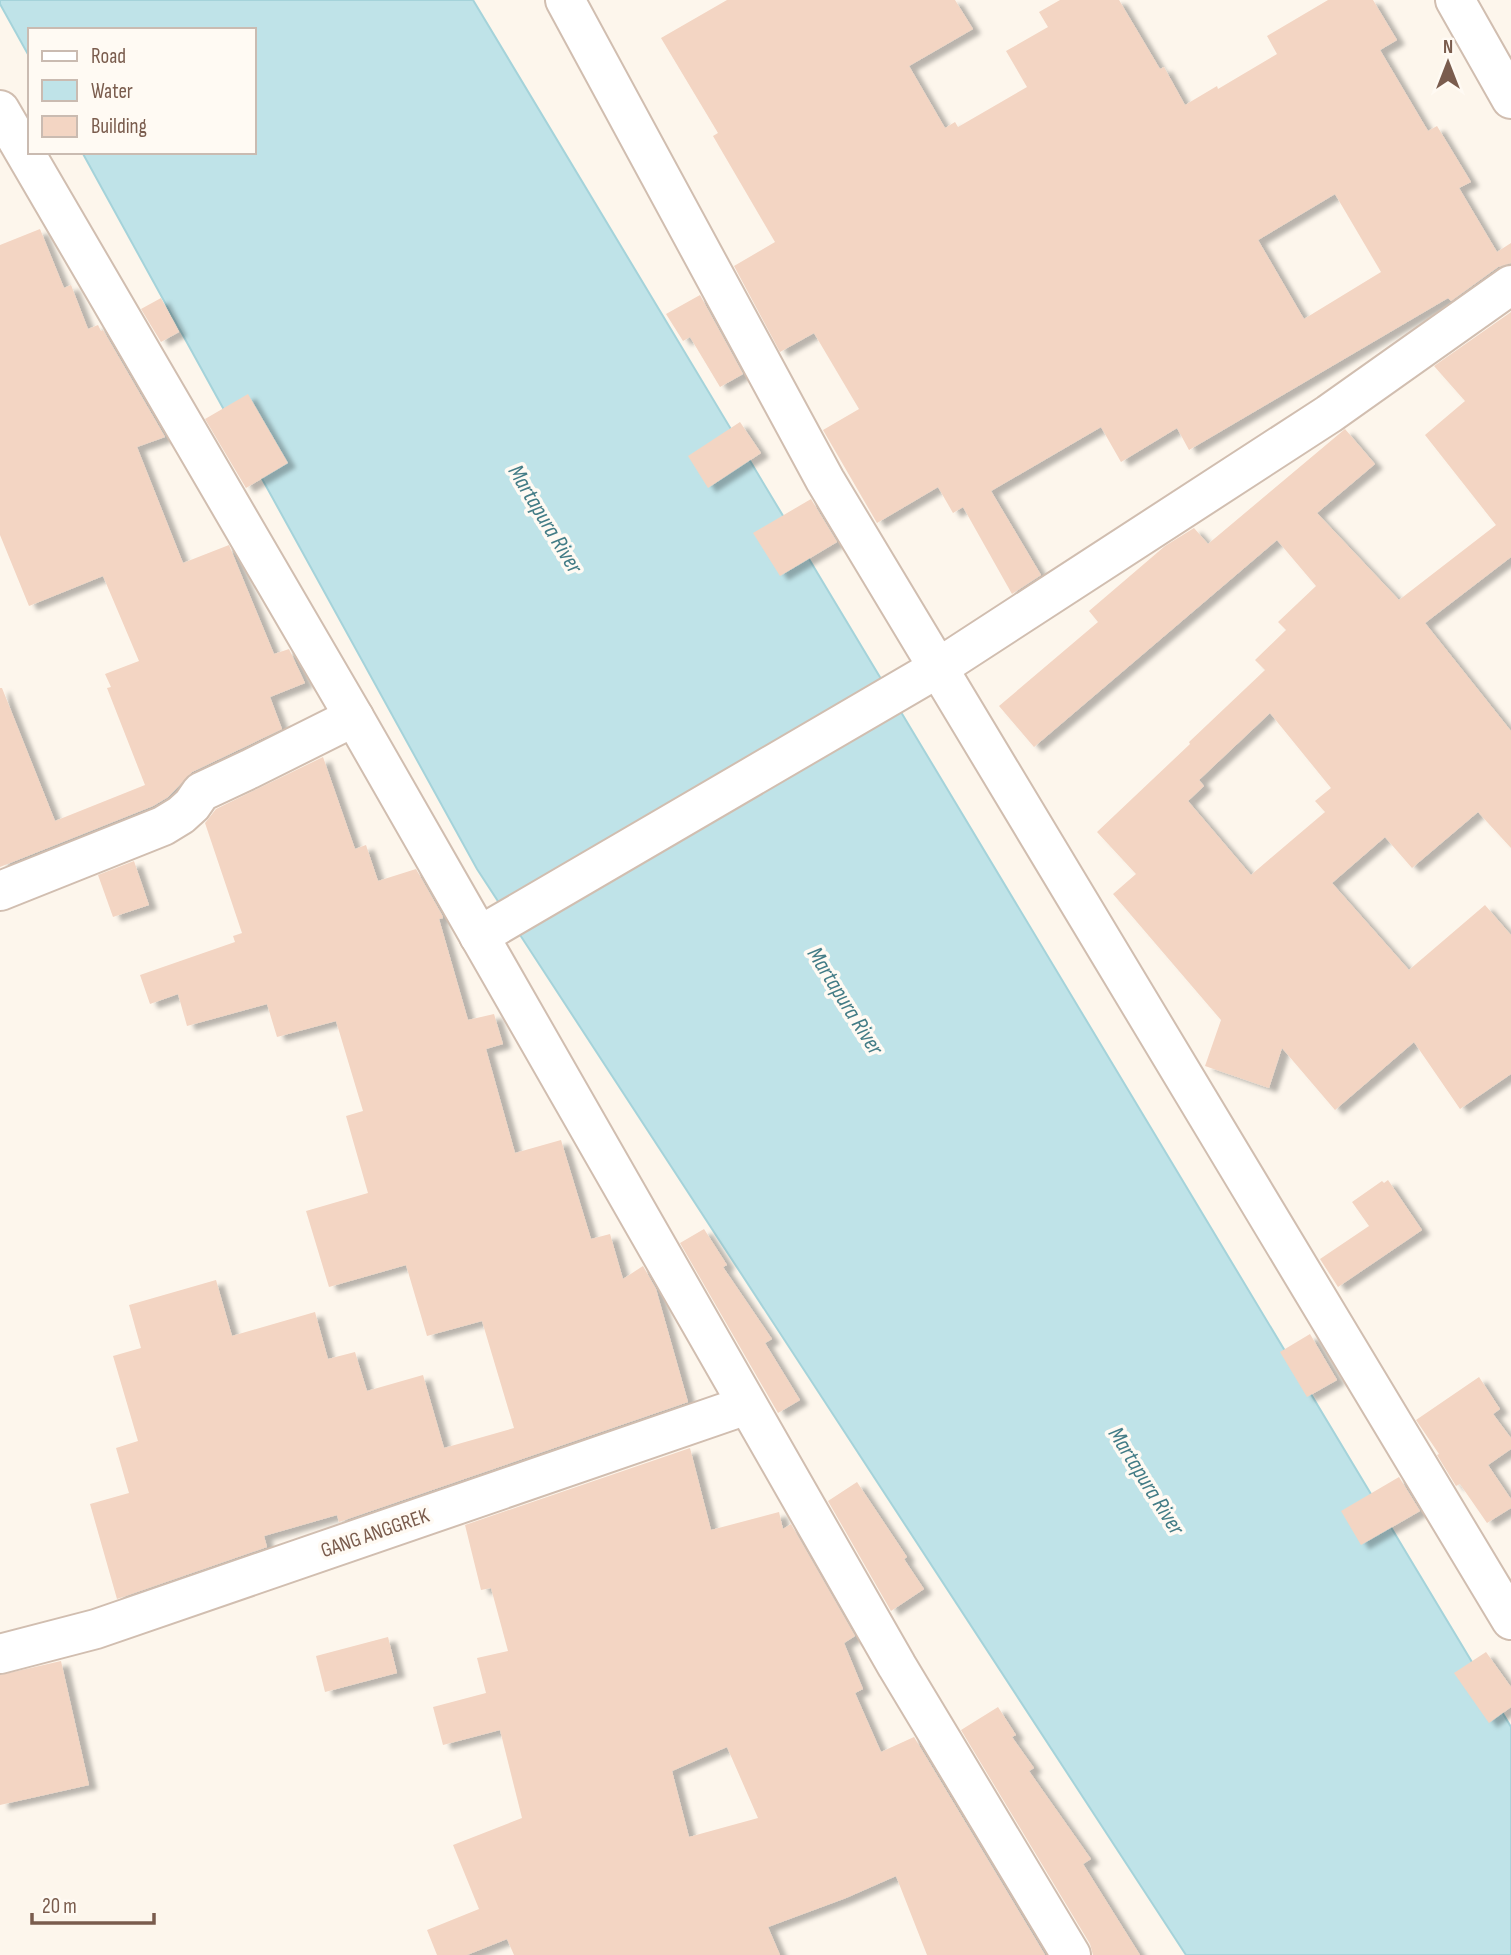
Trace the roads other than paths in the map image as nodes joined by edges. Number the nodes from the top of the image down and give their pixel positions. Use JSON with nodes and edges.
{"nodes":[{"id":1,"x":565,"y":0,"type":"edge"},
{"id":2,"x":1455,"y":0,"type":"edge"},
{"id":3,"x":1511,"y":99,"type":"edge"},
{"id":4,"x":2,"y":115,"type":"edge"},
{"id":5,"x":1511,"y":285,"type":"edge"},
{"id":6,"x":939,"y":668,"type":"junction"},
{"id":7,"x":354,"y":717,"type":"junction"},
{"id":8,"x":0,"y":891,"type":"edge"},
{"id":9,"x":491,"y":929,"type":"junction"},
{"id":10,"x":747,"y":1405,"type":"junction"},
{"id":11,"x":1511,"y":1620,"type":"edge"},
{"id":12,"x":0,"y":1654,"type":"edge"},
{"id":13,"x":1070,"y":1955,"type":"edge"}],
"edges":[{"from":1,"to":6,"type":"street"},
{"from":2,"to":3,"type":"street"},
{"from":4,"to":7,"type":"street"},
{"from":5,"to":6,"type":"street"},
{"from":6,"to":9,"type":"street"},
{"from":6,"to":11,"type":"street"},
{"from":7,"to":8,"type":"street"},
{"from":7,"to":9,"type":"street"},
{"from":9,"to":10,"type":"street"},
{"from":10,"to":12,"type":"street","name":"GANG ANGGREK"},
{"from":10,"to":13,"type":"street"}]}
